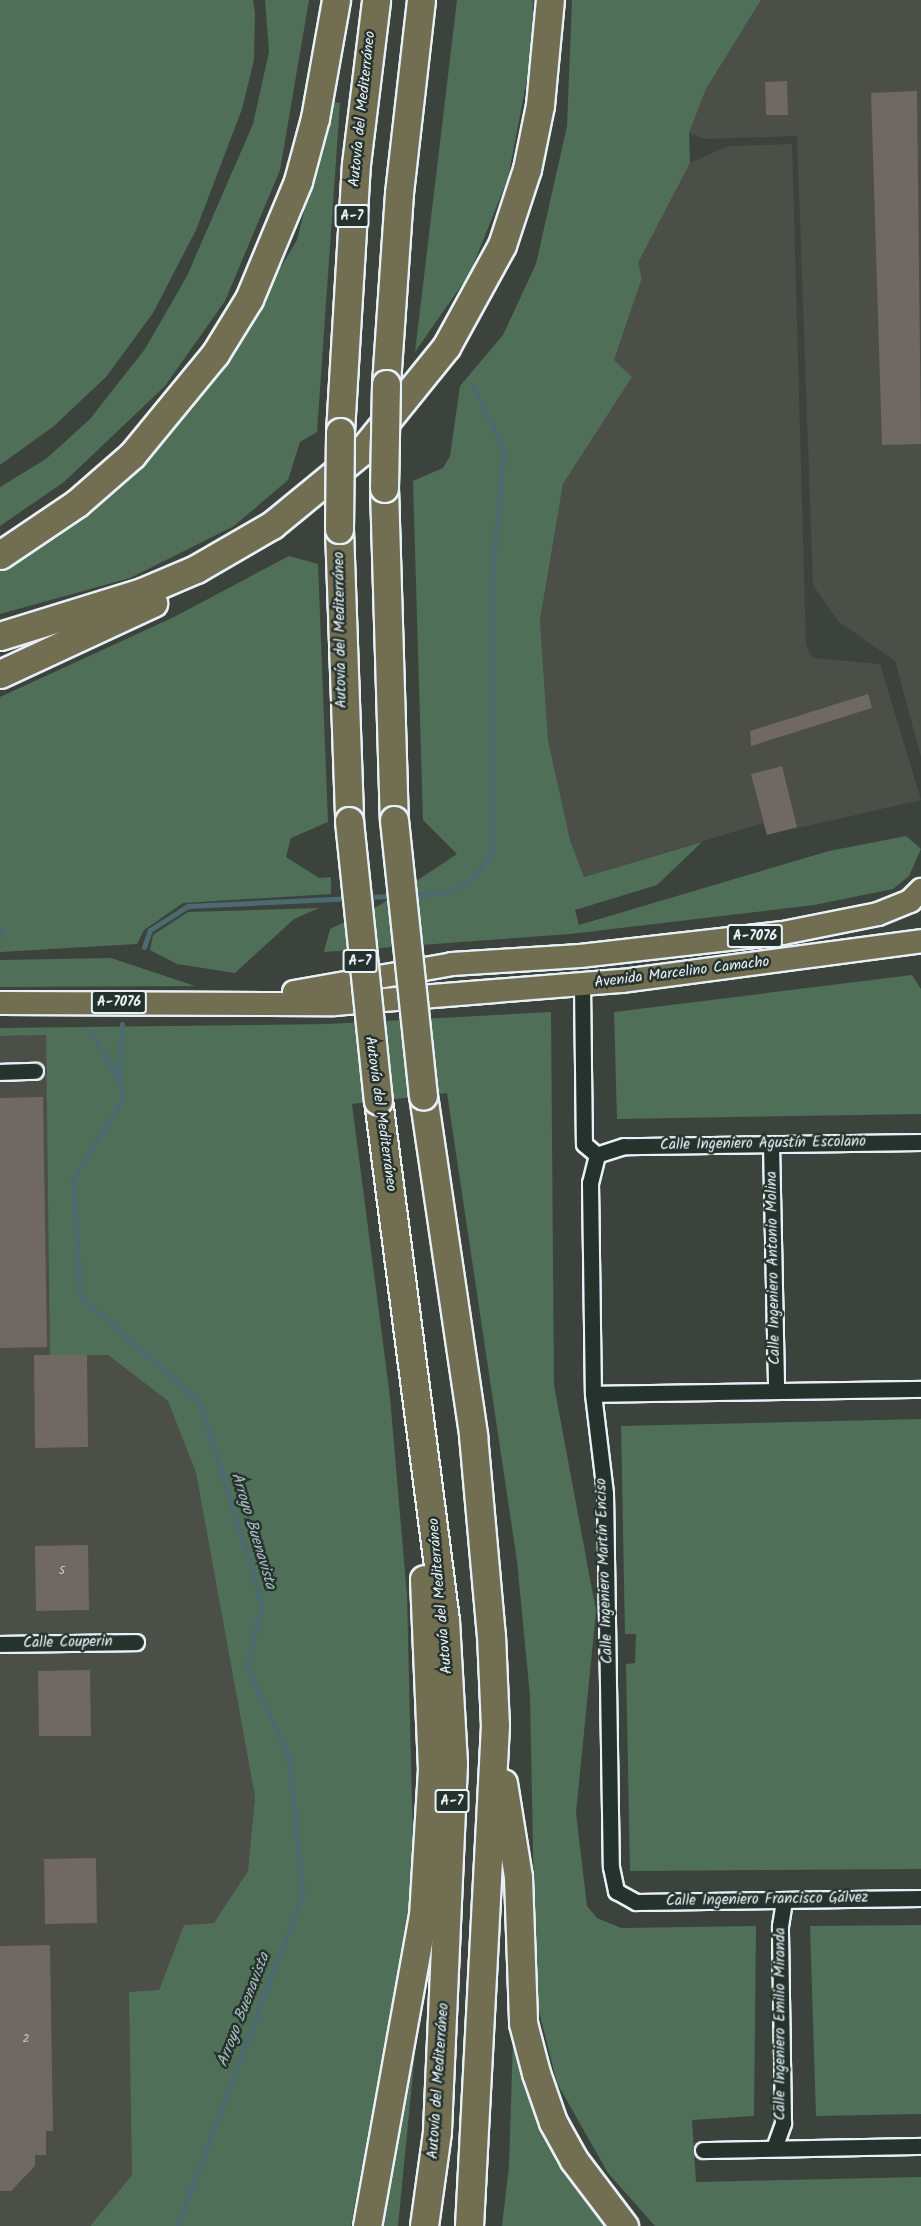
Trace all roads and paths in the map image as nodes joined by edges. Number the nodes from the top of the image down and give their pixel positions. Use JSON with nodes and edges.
{"nodes":[{"id":1,"x":336,"y":0,"type":"edge"},
{"id":2,"x":376,"y":0,"type":"edge"},
{"id":3,"x":421,"y":0,"type":"edge"},
{"id":4,"x":550,"y":0,"type":"edge"},
{"id":5,"x":0,"y":555,"type":"edge"},
{"id":6,"x":196,"y":569,"type":"junction"},
{"id":7,"x":0,"y":636,"type":"edge"},
{"id":8,"x":0,"y":674,"type":"edge"},
{"id":9,"x":921,"y":890,"type":"edge"},
{"id":10,"x":921,"y":941,"type":"edge"},
{"id":11,"x":582,"y":985,"type":"junction"},
{"id":12,"x":238,"y":1001,"type":"junction"},
{"id":13,"x":0,"y":1003,"type":"edge"},
{"id":14,"x":35,"y":1071,"type":"dead end"},
{"id":15,"x":0,"y":1072,"type":"edge"},
{"id":16,"x":921,"y":1142,"type":"edge"},
{"id":17,"x":771,"y":1144,"type":"junction"},
{"id":18,"x":601,"y":1152,"type":"junction"},
{"id":19,"x":417,"y":1377,"type":"junction"},
{"id":20,"x":921,"y":1389,"type":"edge"},
{"id":21,"x":776,"y":1391,"type":"junction"},
{"id":22,"x":593,"y":1394,"type":"junction"},
{"id":23,"x":136,"y":1641,"type":"dead end"},
{"id":24,"x":0,"y":1644,"type":"edge"},
{"id":25,"x":495,"y":1725,"type":"junction"},
{"id":26,"x":616,"y":1891,"type":"joint"},
{"id":27,"x":921,"y":1898,"type":"edge"},
{"id":28,"x":784,"y":1900,"type":"junction"},
{"id":29,"x":921,"y":2146,"type":"edge"},
{"id":30,"x":774,"y":2148,"type":"junction"},
{"id":31,"x":703,"y":2150,"type":"dead end"},
{"id":32,"x":367,"y":2226,"type":"edge"},
{"id":33,"x":424,"y":2226,"type":"edge"},
{"id":34,"x":469,"y":2226,"type":"edge"},
{"id":35,"x":624,"y":2226,"type":"edge"}],
"edges":[{"from":1,"to":5,"type":"highway"},
{"from":2,"to":19,"type":"highway","name":"Autovía del Mediterráneo","number":"A-7","bridge":true},
{"from":3,"to":25,"type":"highway","number":"A-7","bridge":true},
{"from":4,"to":6,"type":"highway"},
{"from":6,"to":7,"type":"highway"},
{"from":6,"to":8,"type":"highway"},
{"from":9,"to":12,"type":"main road","name":"Avenida Marcelino Camacho","number":"A-7076"},
{"from":10,"to":11,"type":"main road","name":"Avenida Marcelino Camacho","number":"A-7076"},
{"from":11,"to":12,"type":"main road","number":"A-7076"},
{"from":11,"to":18,"type":"street","name":"Avenida Marcelino Camacho"},
{"from":12,"to":13,"type":"main road","number":"A-7076"},
{"from":14,"to":15,"type":"street"},
{"from":16,"to":17,"type":"street","name":"Calle Ingeniero Agustín Escolano"},
{"from":17,"to":18,"type":"street","name":"Calle Ingeniero Agustín Escolano"},
{"from":17,"to":21,"type":"street","name":"Calle Ingeniero Antonio Molina"},
{"from":18,"to":22,"type":"street","name":"Calle Ingeniero Martín Enciso"},
{"from":19,"to":32,"type":"highway"},
{"from":19,"to":33,"type":"highway","name":"Autovía del Mediterráneo","number":"A-7"},
{"from":20,"to":21,"type":"street"},
{"from":21,"to":22,"type":"street"},
{"from":22,"to":26,"type":"street","name":"Calle Ingeniero Martín Enciso"},
{"from":23,"to":24,"type":"street","name":"Calle Couperin"},
{"from":25,"to":34,"type":"highway","number":"A-7"},
{"from":25,"to":35,"type":"highway"},
{"from":26,"to":28,"type":"street","name":"Calle Ingeniero Francisco Gálvez"},
{"from":27,"to":28,"type":"street","name":"Calle Ingeniero Francisco Gálvez"},
{"from":28,"to":30,"type":"street","name":"Calle Ingeniero Emilio Miranda"},
{"from":29,"to":30,"type":"street"},
{"from":30,"to":31,"type":"street"}]}
